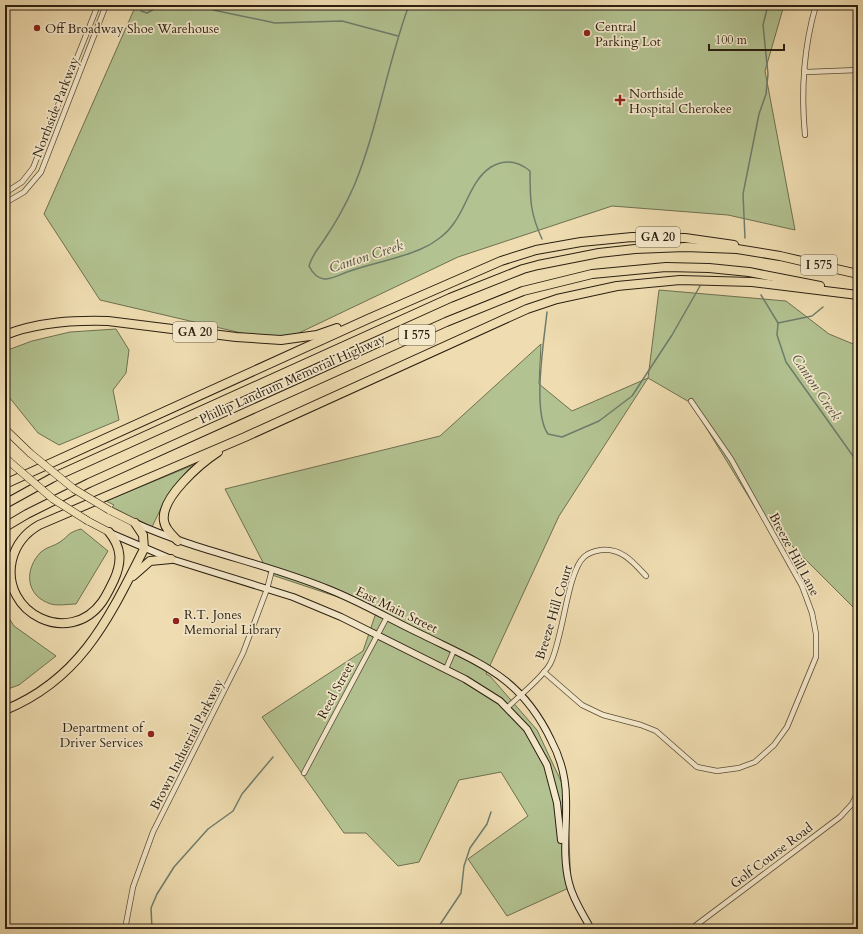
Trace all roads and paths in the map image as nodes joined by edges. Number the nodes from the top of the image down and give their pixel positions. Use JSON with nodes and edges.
{"nodes":[{"id":1,"x":98,"y":5,"type":"edge"},
{"id":2,"x":106,"y":5,"type":"edge"},
{"id":3,"x":816,"y":5,"type":"edge"},
{"id":4,"x":805,"y":70,"type":"junction"},
{"id":5,"x":858,"y":70,"type":"edge"},
{"id":6,"x":805,"y":135,"type":"dead end"},
{"id":7,"x":5,"y":193,"type":"edge"},
{"id":8,"x":5,"y":203,"type":"edge"},
{"id":9,"x":780,"y":256,"type":"junction"},
{"id":10,"x":858,"y":274,"type":"edge"},
{"id":11,"x":858,"y":295,"type":"edge"},
{"id":12,"x":368,"y":319,"type":"junction"},
{"id":13,"x":5,"y":335,"type":"edge"},
{"id":14,"x":691,"y":400,"type":"dead end"},
{"id":15,"x":5,"y":429,"type":"edge"},
{"id":16,"x":245,"y":437,"type":"junction"},
{"id":17,"x":5,"y":457,"type":"edge"},
{"id":18,"x":5,"y":484,"type":"edge"},
{"id":19,"x":5,"y":504,"type":"edge"},
{"id":20,"x":135,"y":523,"type":"junction"},
{"id":21,"x":5,"y":527,"type":"edge"},
{"id":22,"x":109,"y":532,"type":"junction"},
{"id":23,"x":178,"y":541,"type":"junction"},
{"id":24,"x":144,"y":549,"type":"junction"},
{"id":25,"x":171,"y":559,"type":"junction"},
{"id":26,"x":272,"y":570,"type":"junction"},
{"id":27,"x":646,"y":576,"type":"dead end"},
{"id":28,"x":127,"y":582,"type":"junction"},
{"id":29,"x":267,"y":589,"type":"junction"},
{"id":30,"x":387,"y":618,"type":"junction"},
{"id":31,"x":377,"y":635,"type":"junction"},
{"id":32,"x":454,"y":650,"type":"junction"},
{"id":33,"x":446,"y":669,"type":"junction"},
{"id":34,"x":544,"y":672,"type":"junction"},
{"id":35,"x":520,"y":694,"type":"junction"},
{"id":36,"x":508,"y":707,"type":"junction"},
{"id":37,"x":5,"y":710,"type":"edge"},
{"id":38,"x":304,"y":773,"type":"dead end"},
{"id":39,"x":858,"y":792,"type":"edge"},
{"id":40,"x":568,"y":877,"type":"junction"},
{"id":41,"x":125,"y":929,"type":"edge"},
{"id":42,"x":591,"y":929,"type":"edge"},
{"id":43,"x":691,"y":929,"type":"edge"}],
"edges":[{"from":1,"to":7,"type":"street","name":"Northside Parkway"},
{"from":2,"to":8,"type":"street","name":"Northside Parkway"},
{"from":3,"to":4,"type":"street"},
{"from":4,"to":5,"type":"street"},
{"from":4,"to":6,"type":"street"},
{"from":9,"to":10,"type":"highway","name":"Phillip Landrum Memorial Highway","number":"I 575"},
{"from":9,"to":12,"type":"highway","number":"GA 20"},
{"from":9,"to":19,"type":"highway","name":"Phillip Landrum Memorial Highway","number":"I 575"},
{"from":11,"to":16,"type":"highway"},
{"from":11,"to":21,"type":"highway","name":"Phillip Landrum Memorial Highway","number":"I 575"},
{"from":12,"to":13,"type":"highway","number":"GA 20"},
{"from":12,"to":18,"type":"highway"},
{"from":14,"to":34,"type":"street","name":"Breeze Hill Lane"},
{"from":15,"to":20,"type":"main road","name":"East Main Street","bridge":true},
{"from":16,"to":22,"type":"highway"},
{"from":16,"to":23,"type":"highway"},
{"from":17,"to":22,"type":"main road","name":"East Main Street","bridge":true},
{"from":20,"to":23,"type":"main road","name":"East Main Street"},
{"from":20,"to":24,"type":"highway"},
{"from":22,"to":24,"type":"main road","name":"East Main Street"},
{"from":23,"to":26,"type":"main road","name":"East Main Street"},
{"from":24,"to":25,"type":"main road","name":"East Main Street"},
{"from":24,"to":28,"type":"highway"},
{"from":25,"to":28,"type":"highway"},
{"from":25,"to":29,"type":"main road","name":"East Main Street"},
{"from":26,"to":29,"type":"street","name":"Brown Industrial Parkway"},
{"from":26,"to":30,"type":"main road","name":"East Main Street"},
{"from":27,"to":34,"type":"street","name":"Breeze Hill Court"},
{"from":28,"to":37,"type":"highway"},
{"from":29,"to":31,"type":"main road","name":"East Main Street"},
{"from":29,"to":41,"type":"street","name":"Brown Industrial Parkway"},
{"from":30,"to":31,"type":"street","name":"Reed Street"},
{"from":30,"to":32,"type":"main road","name":"East Main Street"},
{"from":31,"to":33,"type":"main road","name":"East Main Street"},
{"from":31,"to":38,"type":"street","name":"Reed Street"},
{"from":32,"to":33,"type":"street"},
{"from":32,"to":35,"type":"main road","name":"East Main Street"},
{"from":33,"to":36,"type":"main road","name":"East Main Street"},
{"from":34,"to":35,"type":"street","name":"Breeze Hill Court"},
{"from":35,"to":36,"type":"street","name":"Breeze Hill Court"},
{"from":35,"to":40,"type":"main road","name":"East Main Street"},
{"from":36,"to":40,"type":"main road","name":"East Main Street"},
{"from":39,"to":43,"type":"street","name":"Golf Course Road"},
{"from":40,"to":42,"type":"main road","name":"East Main Street"}]}
